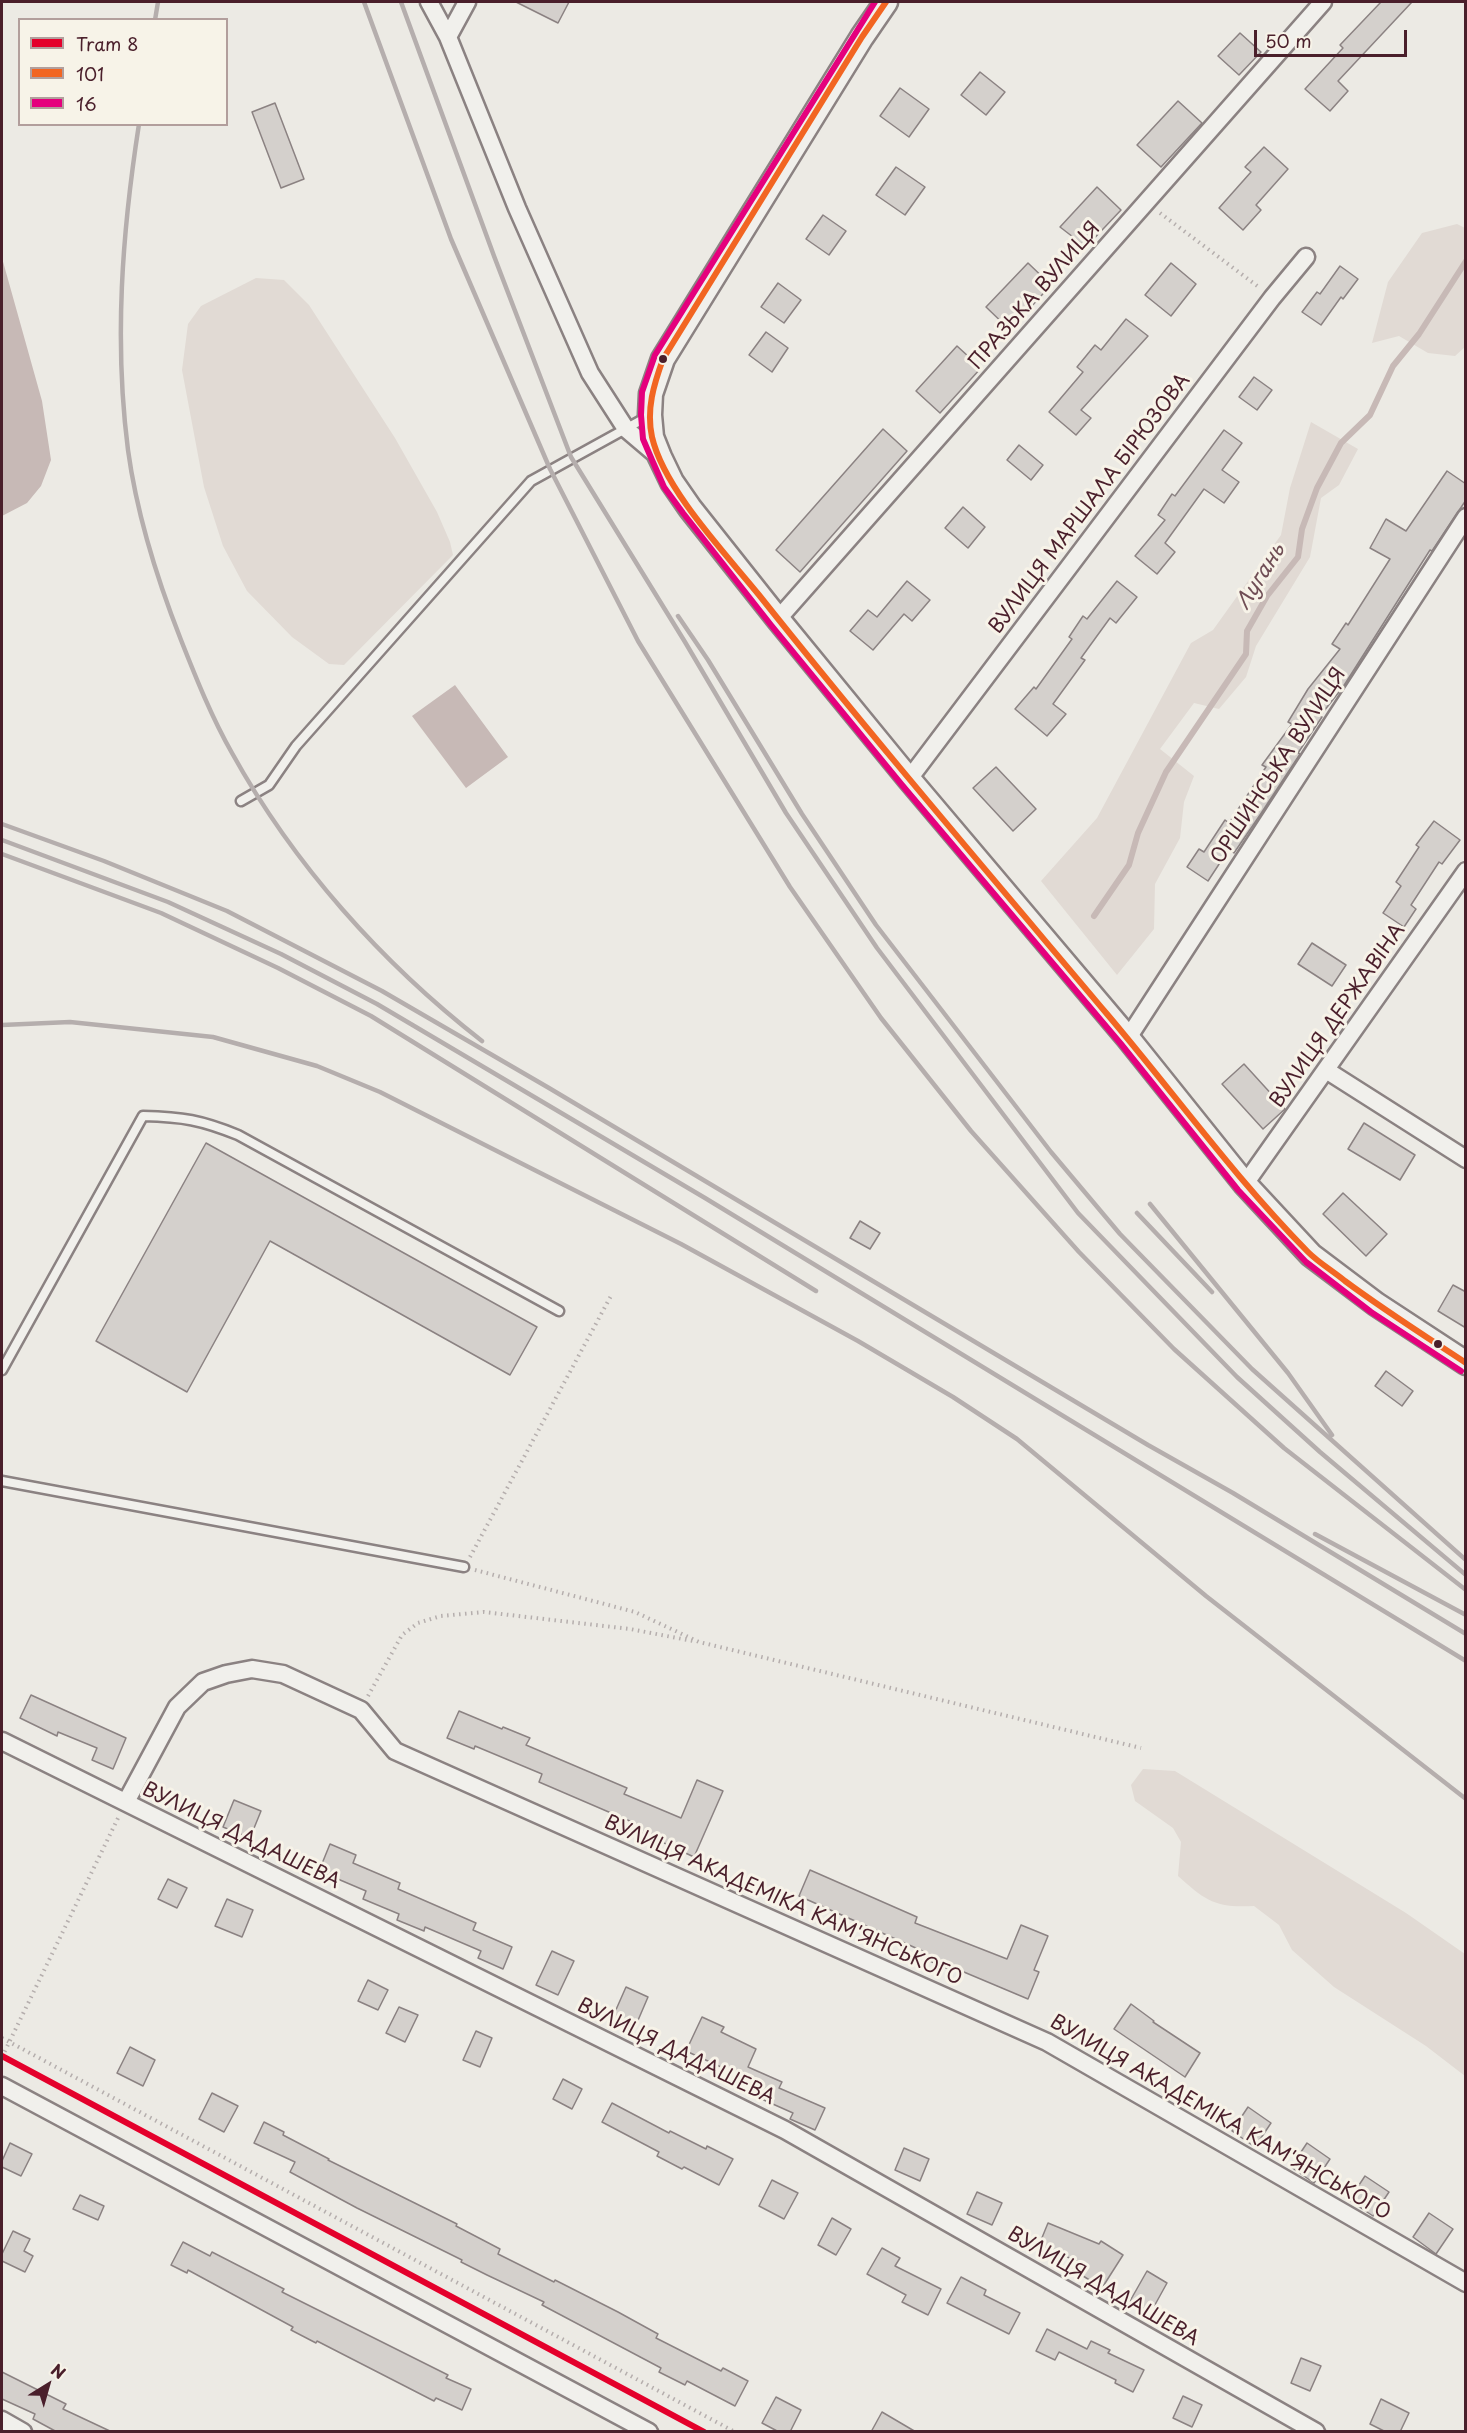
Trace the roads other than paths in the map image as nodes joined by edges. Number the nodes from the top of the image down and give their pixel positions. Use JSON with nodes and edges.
{"nodes":[{"id":1,"x":429,"y":2,"type":"edge"},
{"id":2,"x":467,"y":2,"type":"edge"},
{"id":3,"x":871,"y":2,"type":"edge"},
{"id":4,"x":886,"y":2,"type":"edge"},
{"id":5,"x":1323,"y":2,"type":"edge"},
{"id":6,"x":448,"y":37,"type":"junction"},
{"id":7,"x":862,"y":37,"type":"junction"},
{"id":8,"x":1306,"y":257,"type":"dead end"},
{"id":9,"x":626,"y":429,"type":"junction"},
{"id":10,"x":654,"y":436,"type":"junction"},
{"id":11,"x":1466,"y":517,"type":"edge"},
{"id":12,"x":778,"y":619,"type":"junction"},
{"id":13,"x":909,"y":778,"type":"junction"},
{"id":14,"x":241,"y":801,"type":"dead end"},
{"id":15,"x":1463,"y":880,"type":"edge"},
{"id":16,"x":1128,"y":1038,"type":"junction"},
{"id":17,"x":1326,"y":1070,"type":"junction"},
{"id":18,"x":1466,"y":1159,"type":"edge"},
{"id":19,"x":1245,"y":1184,"type":"junction"},
{"id":20,"x":559,"y":1311,"type":"dead end"},
{"id":21,"x":1466,"y":1363,"type":"edge"},
{"id":22,"x":2,"y":1370,"type":"edge"},
{"id":23,"x":2,"y":1481,"type":"edge"},
{"id":24,"x":464,"y":1567,"type":"road end"},
{"id":25,"x":2,"y":1741,"type":"edge"},
{"id":26,"x":126,"y":1802,"type":"junction"},
{"id":27,"x":2,"y":2086,"type":"edge"},
{"id":28,"x":1466,"y":2283,"type":"edge"},
{"id":29,"x":2,"y":2420,"type":"edge"},
{"id":30,"x":23,"y":2432,"type":"edge"},
{"id":31,"x":649,"y":2432,"type":"edge"},
{"id":32,"x":1316,"y":2432,"type":"edge"}],
"edges":[{"from":1,"to":6,"type":"street"},
{"from":2,"to":6,"type":"street"},
{"from":3,"to":7,"type":"street"},
{"from":4,"to":7,"type":"street"},
{"from":5,"to":12,"type":"street","name":"ПРАЗЬКА ВУЛИЦЯ"},
{"from":6,"to":9,"type":"street"},
{"from":7,"to":10,"type":"street"},
{"from":8,"to":13,"type":"street","name":"ВУЛИЦЯ МАРШАЛА БІРЮЗОВА"},
{"from":9,"to":10,"type":"street"},
{"from":9,"to":10,"type":"lane"},
{"from":9,"to":14,"type":"lane"},
{"from":10,"to":12,"type":"street"},
{"from":11,"to":16,"type":"street","name":"ОРШИНСЬКА ВУЛИЦЯ"},
{"from":12,"to":13,"type":"street"},
{"from":13,"to":16,"type":"street"},
{"from":15,"to":17,"type":"street","name":"ВУЛИЦЯ ДЕРЖАВІНА"},
{"from":16,"to":19,"type":"street"},
{"from":17,"to":18,"type":"street"},
{"from":17,"to":19,"type":"street","name":"ВУЛИЦЯ ДЕРЖАВІНА"},
{"from":19,"to":21,"type":"street"},
{"from":20,"to":22,"type":"lane"},
{"from":23,"to":24,"type":"lane"},
{"from":25,"to":26,"type":"street","name":"ВУЛИЦЯ ДАДАШЕВА"},
{"from":26,"to":28,"type":"street","name":"ВУЛИЦЯ АКАДЕМІКА КАМ'ЯНСЬКОГО"},
{"from":26,"to":32,"type":"street","name":"ВУЛИЦЯ ДАДАШЕВА"},
{"from":27,"to":31,"type":"street"},
{"from":29,"to":30,"type":"street"}]}
